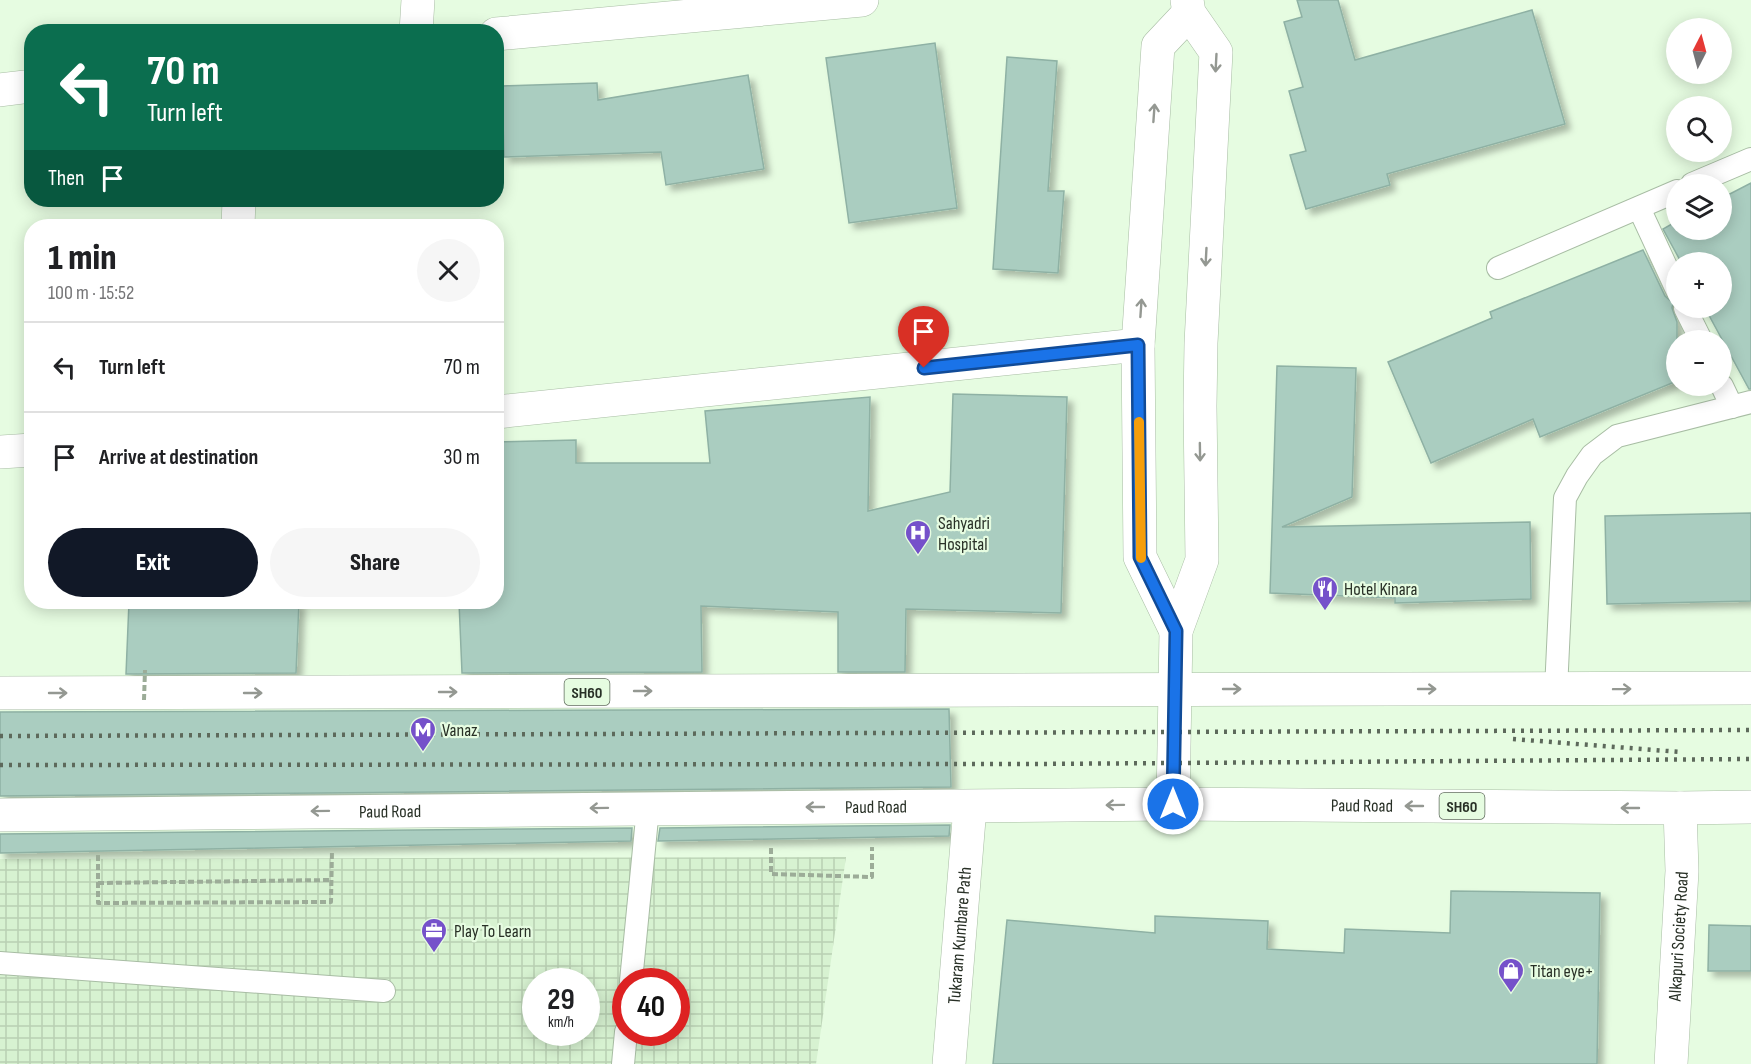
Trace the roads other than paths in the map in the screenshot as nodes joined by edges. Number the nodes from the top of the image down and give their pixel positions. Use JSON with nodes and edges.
{"nodes":[{"id":1,"x":418,"y":0,"type":"edge"},
{"id":2,"x":862,"y":0,"type":"edge"},
{"id":3,"x":1189,"y":6,"type":"edge"},
{"id":4,"x":416,"y":24,"type":"edge"},
{"id":5,"x":504,"y":33,"type":"edge"},
{"id":6,"x":24,"y":87,"type":"edge"},
{"id":7,"x":0,"y":90,"type":"edge"},
{"id":8,"x":1751,"y":159,"type":"edge"},
{"id":9,"x":1716,"y":174,"type":"edge"},
{"id":10,"x":1666,"y":196,"type":"edge"},
{"id":11,"x":1638,"y":208,"type":"junction"},
{"id":12,"x":1666,"y":267,"type":"edge"},
{"id":13,"x":1498,"y":268,"type":"dead end"},
{"id":14,"x":1138,"y":345,"type":"junction"},
{"id":15,"x":1741,"y":405,"type":"edge"},
{"id":16,"x":504,"y":411,"type":"edge"},
{"id":17,"x":24,"y":450,"type":"edge"},
{"id":18,"x":0,"y":452,"type":"edge"},
{"id":19,"x":1176,"y":631,"type":"junction"},
{"id":20,"x":1751,"y":688,"type":"edge"},
{"id":21,"x":1174,"y":689,"type":"junction"},
{"id":22,"x":1556,"y":690,"type":"junction"},
{"id":23,"x":0,"y":693,"type":"edge"},
{"id":24,"x":1173,"y":804,"type":"junction"},
{"id":25,"x":970,"y":807,"type":"junction"},
{"id":26,"x":1751,"y":807,"type":"edge"},
{"id":27,"x":648,"y":808,"type":"junction"},
{"id":28,"x":1680,"y":808,"type":"junction"},
{"id":29,"x":0,"y":815,"type":"edge"},
{"id":30,"x":0,"y":963,"type":"edge"},
{"id":31,"x":633,"y":968,"type":"edge"},
{"id":32,"x":384,"y":991,"type":"dead end"},
{"id":33,"x":625,"y":1046,"type":"edge"},
{"id":34,"x":623,"y":1064,"type":"edge"},
{"id":35,"x":949,"y":1064,"type":"edge"},
{"id":36,"x":1671,"y":1064,"type":"edge"}],
"edges":[{"from":1,"to":4,"type":"main road"},
{"from":2,"to":5,"type":"main road"},
{"from":14,"to":3,"type":"main road","one_way":true},
{"from":3,"to":19,"type":"main road","one_way":true},
{"from":6,"to":7,"type":"main road"},
{"from":8,"to":9,"type":"lane"},
{"from":10,"to":11,"type":"lane"},
{"from":11,"to":12,"type":"lane"},
{"from":11,"to":13,"type":"lane"},
{"from":14,"to":16,"type":"main road"},
{"from":14,"to":19,"type":"main road"},
{"from":15,"to":22,"type":"lane"},
{"from":17,"to":18,"type":"main road"},
{"from":19,"to":21,"type":"main road"},
{"from":22,"to":20,"type":"main road","number":"SH60","one_way":true},
{"from":21,"to":22,"type":"main road","number":"SH60","one_way":true},
{"from":23,"to":21,"type":"main road","number":"SH60","one_way":true},
{"from":21,"to":24,"type":"main road"},
{"from":24,"to":25,"type":"main road","name":"Paud Road","number":"SH60","one_way":true},
{"from":28,"to":24,"type":"main road","name":"Paud Road","number":"SH60","one_way":true},
{"from":25,"to":27,"type":"main road","name":"Paud Road","number":"SH60","one_way":true},
{"from":25,"to":35,"type":"main road","name":"Tukaram Kumbare Path"},
{"from":26,"to":28,"type":"main road","name":"Paud Road","number":"SH60"},
{"from":27,"to":29,"type":"main road","name":"Paud Road","number":"SH60","one_way":true},
{"from":27,"to":31,"type":"lane"},
{"from":28,"to":36,"type":"main road","name":"Alkapuri Society Road"},
{"from":30,"to":32,"type":"lane"},
{"from":33,"to":34,"type":"lane"}]}
